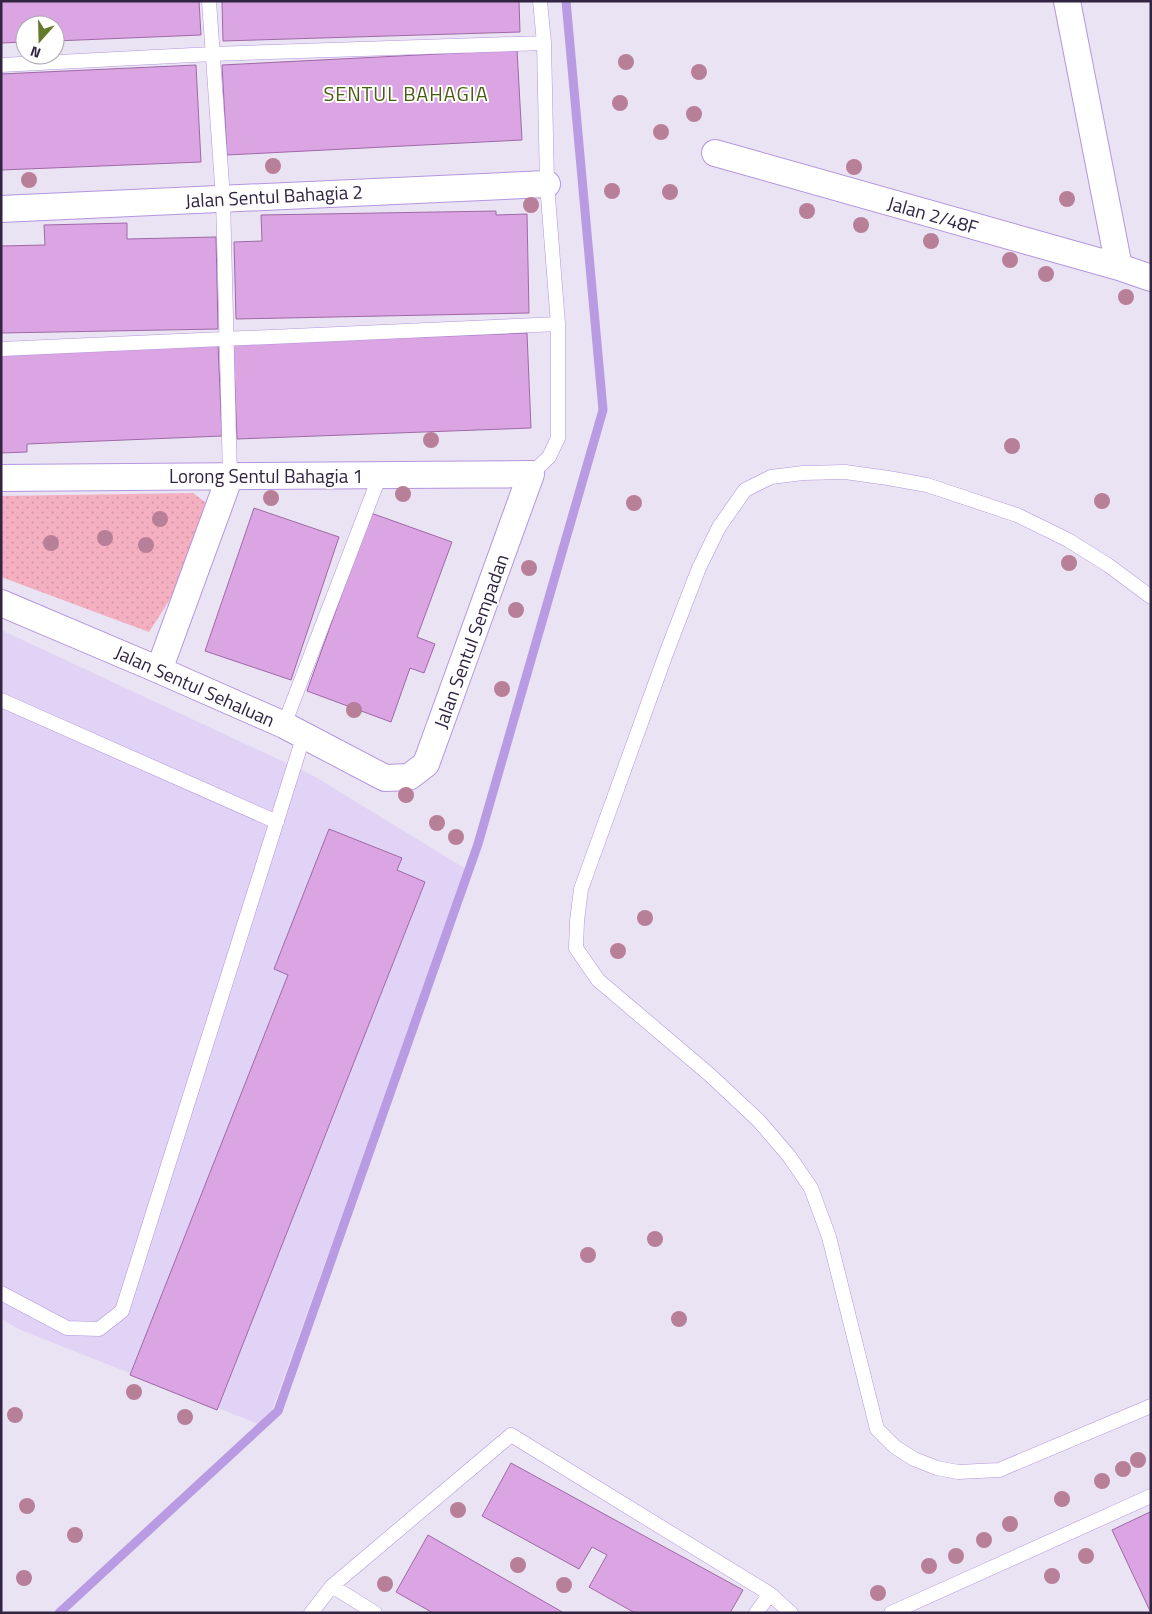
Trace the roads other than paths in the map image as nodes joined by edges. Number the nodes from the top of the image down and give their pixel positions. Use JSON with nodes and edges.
{"nodes":[{"id":1,"x":209,"y":1,"type":"edge"},
{"id":2,"x":540,"y":1,"type":"edge"},
{"id":3,"x":1067,"y":1,"type":"edge"},
{"id":4,"x":544,"y":43,"type":"junction"},
{"id":5,"x":212,"y":54,"type":"junction"},
{"id":6,"x":1,"y":65,"type":"edge"},
{"id":7,"x":715,"y":153,"type":"dead end"},
{"id":8,"x":547,"y":184,"type":"junction"},
{"id":9,"x":223,"y":199,"type":"junction"},
{"id":10,"x":1,"y":208,"type":"edge"},
{"id":11,"x":1119,"y":268,"type":"junction"},
{"id":12,"x":1151,"y":278,"type":"edge"},
{"id":13,"x":558,"y":324,"type":"junction"},
{"id":14,"x":227,"y":338,"type":"junction"},
{"id":15,"x":1,"y":349,"type":"edge"},
{"id":16,"x":531,"y":474,"type":"junction"},
{"id":17,"x":380,"y":475,"type":"junction"},
{"id":18,"x":230,"y":476,"type":"junction"},
{"id":19,"x":1,"y":478,"type":"edge"},
{"id":20,"x":1151,"y":597,"type":"edge"},
{"id":21,"x":1,"y":604,"type":"edge"},
{"id":22,"x":159,"y":670,"type":"junction"},
{"id":23,"x":1,"y":700,"type":"edge"},
{"id":24,"x":294,"y":730,"type":"junction"},
{"id":25,"x":385,"y":778,"type":"joint"},
{"id":26,"x":277,"y":822,"type":"junction"},
{"id":27,"x":1,"y":1293,"type":"edge"},
{"id":28,"x":1151,"y":1406,"type":"edge"},
{"id":29,"x":1151,"y":1496,"type":"edge"},
{"id":30,"x":332,"y":1586,"type":"junction"},
{"id":31,"x":770,"y":1594,"type":"junction"},
{"id":32,"x":310,"y":1613,"type":"edge"},
{"id":33,"x":375,"y":1613,"type":"edge"},
{"id":34,"x":756,"y":1613,"type":"edge"},
{"id":35,"x":791,"y":1613,"type":"edge"},
{"id":36,"x":891,"y":1613,"type":"edge"}],
"edges":[{"from":1,"to":5,"type":"lane"},
{"from":2,"to":4,"type":"lane"},
{"from":3,"to":11,"type":"street"},
{"from":4,"to":5,"type":"lane"},
{"from":4,"to":8,"type":"lane"},
{"from":5,"to":6,"type":"lane"},
{"from":5,"to":9,"type":"lane"},
{"from":7,"to":11,"type":"street","name":"Jalan 2/48F"},
{"from":8,"to":9,"type":"street","name":"Jalan Sentul Bahagia 2"},
{"from":8,"to":13,"type":"lane"},
{"from":9,"to":10,"type":"street","name":"Jalan Sentul Bahagia 2"},
{"from":9,"to":14,"type":"lane"},
{"from":11,"to":12,"type":"street","name":"Jalan 2/48F"},
{"from":13,"to":14,"type":"lane"},
{"from":13,"to":16,"type":"lane"},
{"from":14,"to":15,"type":"lane"},
{"from":14,"to":18,"type":"lane"},
{"from":16,"to":17,"type":"street","name":"Lorong Sentul Bahagia 1"},
{"from":16,"to":25,"type":"street","name":"Jalan Sentul Sempadan"},
{"from":17,"to":18,"type":"street","name":"Lorong Sentul Bahagia 1"},
{"from":17,"to":24,"type":"lane"},
{"from":18,"to":19,"type":"street","name":"Lorong Sentul Bahagia 1"},
{"from":18,"to":22,"type":"street"},
{"from":20,"to":28,"type":"lane"},
{"from":21,"to":22,"type":"street","name":"Jalan Sentul Sehaluan"},
{"from":22,"to":24,"type":"street","name":"Jalan Sentul Sehaluan"},
{"from":23,"to":26,"type":"lane"},
{"from":24,"to":25,"type":"street","name":"Jalan Sentul Sehaluan"},
{"from":24,"to":26,"type":"lane"},
{"from":26,"to":27,"type":"lane"},
{"from":29,"to":36,"type":"lane"},
{"from":30,"to":31,"type":"lane"},
{"from":30,"to":32,"type":"lane"},
{"from":30,"to":33,"type":"lane"},
{"from":31,"to":34,"type":"lane"},
{"from":31,"to":35,"type":"lane"}]}
